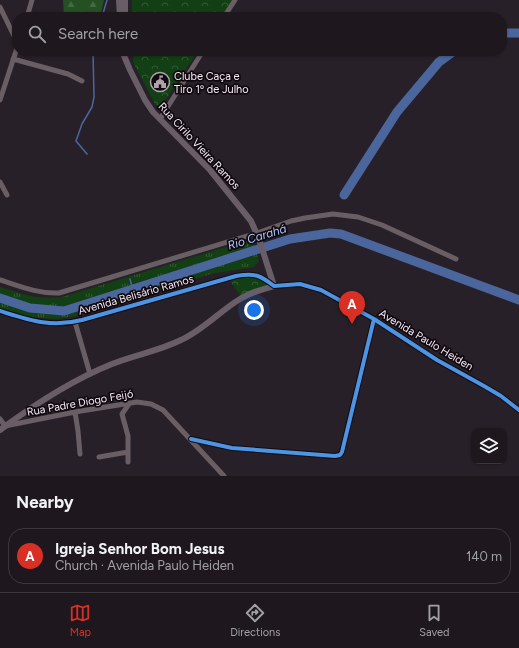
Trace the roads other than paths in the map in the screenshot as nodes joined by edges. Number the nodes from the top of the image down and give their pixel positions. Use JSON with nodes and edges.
{"nodes":[{"id":1,"x":32,"y":0,"type":"edge"},
{"id":2,"x":119,"y":0,"type":"edge"},
{"id":3,"x":125,"y":0,"type":"edge"},
{"id":4,"x":235,"y":0,"type":"edge"},
{"id":5,"x":0,"y":7,"type":"edge"},
{"id":6,"x":28,"y":12,"type":"edge"},
{"id":7,"x":120,"y":12,"type":"edge"},
{"id":8,"x":126,"y":12,"type":"edge"},
{"id":9,"x":227,"y":12,"type":"edge"},
{"id":10,"x":12,"y":32,"type":"edge"},
{"id":11,"x":14,"y":56,"type":"edge"},
{"id":12,"x":124,"y":56,"type":"edge"},
{"id":13,"x":126,"y":56,"type":"edge"},
{"id":14,"x":200,"y":56,"type":"edge"},
{"id":15,"x":13,"y":59,"type":"junction"},
{"id":16,"x":126,"y":62,"type":"junction"},
{"id":17,"x":82,"y":81,"type":"dead end"},
{"id":18,"x":0,"y":96,"type":"edge"},
{"id":19,"x":160,"y":120,"type":"junction"},
{"id":20,"x":0,"y":182,"type":"edge"},
{"id":21,"x":7,"y":195,"type":"dead end"},
{"id":22,"x":258,"y":236,"type":"junction"},
{"id":23,"x":456,"y":259,"type":"dead end"},
{"id":24,"x":0,"y":280,"type":"edge"},
{"id":25,"x":274,"y":286,"type":"junction"},
{"id":26,"x":0,"y":311,"type":"edge"},
{"id":27,"x":374,"y":319,"type":"junction"},
{"id":28,"x":75,"y":322,"type":"junction"},
{"id":29,"x":90,"y":374,"type":"junction"},
{"id":30,"x":130,"y":404,"type":"junction"},
{"id":31,"x":519,"y":410,"type":"edge"},
{"id":32,"x":75,"y":412,"type":"junction"},
{"id":33,"x":0,"y":419,"type":"edge"},
{"id":34,"x":2,"y":428,"type":"edge"},
{"id":35,"x":191,"y":439,"type":"junction"},
{"id":36,"x":128,"y":452,"type":"junction"},
{"id":37,"x":80,"y":454,"type":"dead end"},
{"id":38,"x":99,"y":457,"type":"dead end"},
{"id":39,"x":128,"y":462,"type":"dead end"},
{"id":40,"x":224,"y":476,"type":"edge"}],
"edges":[{"from":1,"to":6,"type":"street"},
{"from":2,"to":7,"type":"main road"},
{"from":3,"to":8,"type":"main road"},
{"from":4,"to":9,"type":"street"},
{"from":5,"to":10,"type":"street"},
{"from":11,"to":15,"type":"street"},
{"from":12,"to":16,"type":"main road","name":"Rua Cirilo Vieira Ramos"},
{"from":13,"to":16,"type":"main road","name":"Rua Cirilo Vieira Ramos"},
{"from":14,"to":19,"type":"street"},
{"from":15,"to":17,"type":"street"},
{"from":15,"to":18,"type":"street"},
{"from":16,"to":19,"type":"main road","name":"Rua Cirilo Vieira Ramos"},
{"from":19,"to":22,"type":"main road","name":"Rua Cirilo Vieira Ramos"},
{"from":20,"to":21,"type":"street"},
{"from":22,"to":23,"type":"street","name":"Avenida Belisário Ramos"},
{"from":22,"to":24,"type":"street","name":"Avenida Belisário Ramos"},
{"from":22,"to":25,"type":"main road","name":"Rua Cirilo Vieira Ramos"},
{"from":25,"to":27,"type":"street","name":"Avenida Paulo Heiden"},
{"from":25,"to":28,"type":"street","name":"Avenida Belisário Ramos"},
{"from":25,"to":29,"type":"main road"},
{"from":26,"to":28,"type":"street","name":"Avenida Belisário Ramos"},
{"from":27,"to":31,"type":"street","name":"Avenida Paulo Heiden"},
{"from":27,"to":35,"type":"street"},
{"from":28,"to":29,"type":"street"},
{"from":29,"to":34,"type":"main road"},
{"from":30,"to":32,"type":"street","name":"Rua Padre Diogo Feijó"},
{"from":30,"to":35,"type":"street","name":"Rua Padre Diogo Feijó"},
{"from":30,"to":36,"type":"street"},
{"from":32,"to":34,"type":"street","name":"Rua Padre Diogo Feijó"},
{"from":32,"to":37,"type":"street"},
{"from":33,"to":34,"type":"street"},
{"from":35,"to":40,"type":"street","name":"Rua Padre Diogo Feijó"},
{"from":36,"to":38,"type":"street"},
{"from":36,"to":39,"type":"street"}]}
